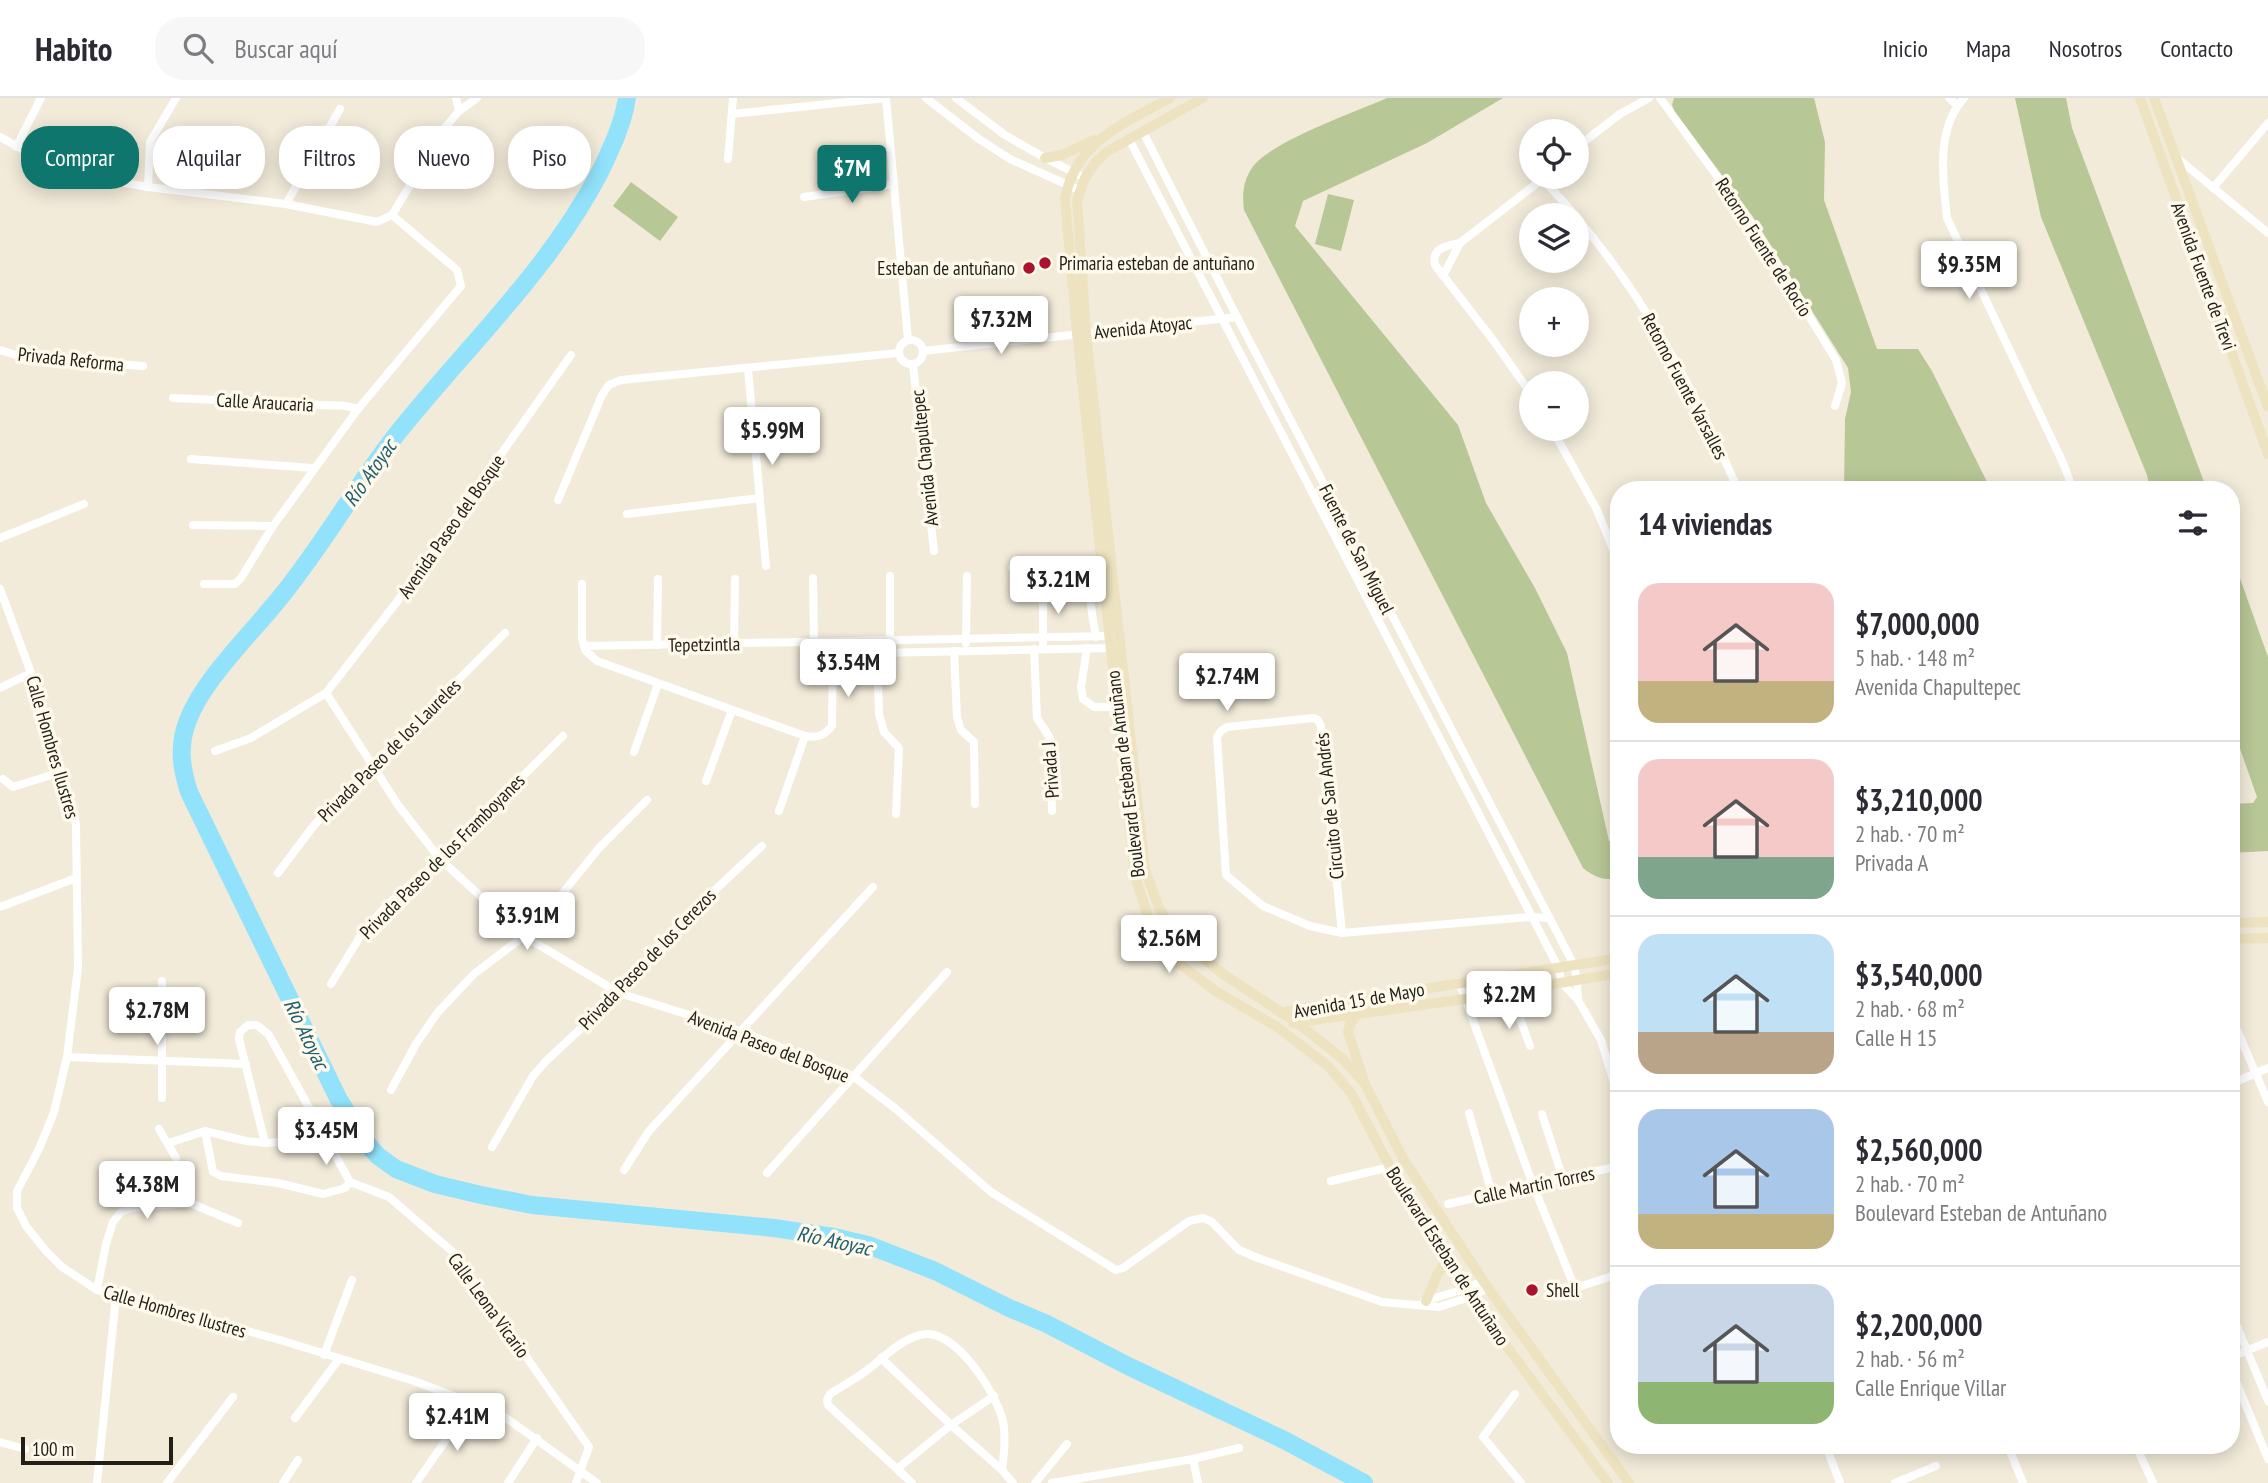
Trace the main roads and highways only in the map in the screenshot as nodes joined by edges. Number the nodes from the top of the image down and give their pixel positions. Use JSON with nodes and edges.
{"nodes":[{"id":1,"x":1170,"y":98,"type":"edge"},
{"id":2,"x":1202,"y":98,"type":"edge"},
{"id":3,"x":2140,"y":98,"type":"edge"},
{"id":4,"x":2154,"y":98,"type":"edge"},
{"id":5,"x":1100,"y":138,"type":"junction"},
{"id":6,"x":1045,"y":158,"type":"road end"},
{"id":7,"x":1081,"y":333,"type":"junction"},
{"id":8,"x":2268,"y":407,"type":"edge"},
{"id":9,"x":2268,"y":454,"type":"edge"},
{"id":10,"x":1114,"y":642,"type":"junction"},
{"id":11,"x":2268,"y":922,"type":"edge"},
{"id":12,"x":2240,"y":923,"type":"edge"},
{"id":13,"x":2268,"y":938,"type":"edge"},
{"id":14,"x":2240,"y":939,"type":"edge"},
{"id":15,"x":1610,"y":960,"type":"edge"},
{"id":16,"x":1610,"y":975,"type":"edge"},
{"id":17,"x":1283,"y":1013,"type":"junction"},
{"id":18,"x":1358,"y":1013,"type":"junction"},
{"id":19,"x":1265,"y":1018,"type":"junction"},
{"id":20,"x":1296,"y":1022,"type":"junction"},
{"id":21,"x":1277,"y":1027,"type":"junction"},
{"id":22,"x":1365,"y":1084,"type":"junction"},
{"id":23,"x":1447,"y":1261,"type":"junction"},
{"id":24,"x":1426,"y":1301,"type":"road end"},
{"id":25,"x":1608,"y":1483,"type":"edge"},
{"id":26,"x":1629,"y":1483,"type":"edge"}],
"edges":[{"from":1,"to":5,"type":"main road"},
{"from":2,"to":7,"type":"main road","name":"Boulevard Esteban de Antuñano"},
{"from":3,"to":9,"type":"main road","name":"Avenida Fuente de Trevi"},
{"from":4,"to":8,"type":"main road","name":"Avenida Fuente de Trevi"},
{"from":5,"to":6,"type":"main road"},
{"from":5,"to":7,"type":"main road","name":"Boulevard Esteban de Antuñano"},
{"from":7,"to":10,"type":"main road","name":"Boulevard Esteban de Antuñano"},
{"from":7,"to":10,"type":"main road","name":"Boulevard Esteban de Antuñano"},
{"from":10,"to":17,"type":"main road","name":"Boulevard Esteban de Antuñano"},
{"from":10,"to":19,"type":"main road","name":"Boulevard Esteban de Antuñano"},
{"from":11,"to":12,"type":"main road"},
{"from":13,"to":14,"type":"main road"},
{"from":15,"to":17,"type":"main road","name":"Avenida 15 de Mayo"},
{"from":16,"to":18,"type":"main road","name":"Avenida 15 de Mayo"},
{"from":17,"to":19,"type":"main road","name":"Avenida 15 de Mayo"},
{"from":17,"to":20,"type":"main road","name":"Boulevard Esteban de Antuñano"},
{"from":18,"to":20,"type":"main road","name":"Avenida 15 de Mayo"},
{"from":18,"to":22,"type":"main road"},
{"from":19,"to":21,"type":"main road","name":"Boulevard Esteban de Antuñano"},
{"from":20,"to":21,"type":"main road","name":"Avenida 15 de Mayo"},
{"from":20,"to":22,"type":"main road","name":"Boulevard Esteban de Antuñano"},
{"from":21,"to":23,"type":"main road","name":"Boulevard Esteban de Antuñano"},
{"from":22,"to":26,"type":"main road","name":"Boulevard Esteban de Antuñano"},
{"from":23,"to":24,"type":"main road"},
{"from":23,"to":25,"type":"main road","name":"Boulevard Esteban de Antuñano"}]}
